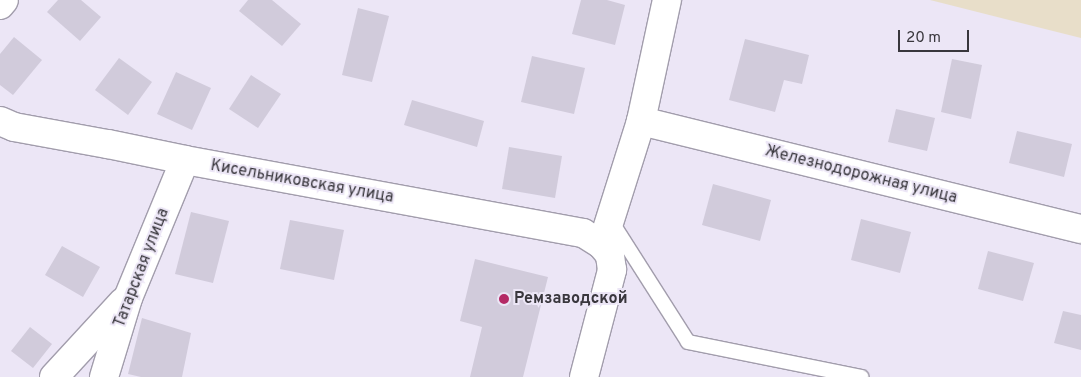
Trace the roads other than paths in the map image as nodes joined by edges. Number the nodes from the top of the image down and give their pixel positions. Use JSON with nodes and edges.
{"nodes":[{"id":1,"x":4,"y":0,"type":"edge"},
{"id":2,"x":667,"y":0,"type":"edge"},
{"id":3,"x":0,"y":6,"type":"edge"},
{"id":4,"x":0,"y":121,"type":"edge"},
{"id":5,"x":641,"y":121,"type":"junction"},
{"id":6,"x":184,"y":160,"type":"junction"},
{"id":7,"x":1081,"y":229,"type":"edge"},
{"id":8,"x":607,"y":233,"type":"junction"},
{"id":9,"x":128,"y":298,"type":"junction"},
{"id":10,"x":54,"y":377,"type":"edge"},
{"id":11,"x":104,"y":377,"type":"edge"},
{"id":12,"x":584,"y":377,"type":"edge"},
{"id":13,"x":862,"y":377,"type":"edge"}],
"edges":[{"from":1,"to":3,"type":"street"},
{"from":2,"to":5,"type":"street"},
{"from":4,"to":6,"type":"street","name":"Кисельниковская улица"},
{"from":5,"to":7,"type":"street","name":"Железнодорожная улица"},
{"from":5,"to":8,"type":"street"},
{"from":6,"to":8,"type":"street","name":"Кисельниковская улица"},
{"from":6,"to":9,"type":"street","name":"Татарская улица"},
{"from":8,"to":12,"type":"street"},
{"from":8,"to":13,"type":"lane"},
{"from":9,"to":10,"type":"street"},
{"from":9,"to":11,"type":"street","name":"Татарская улица"}]}
